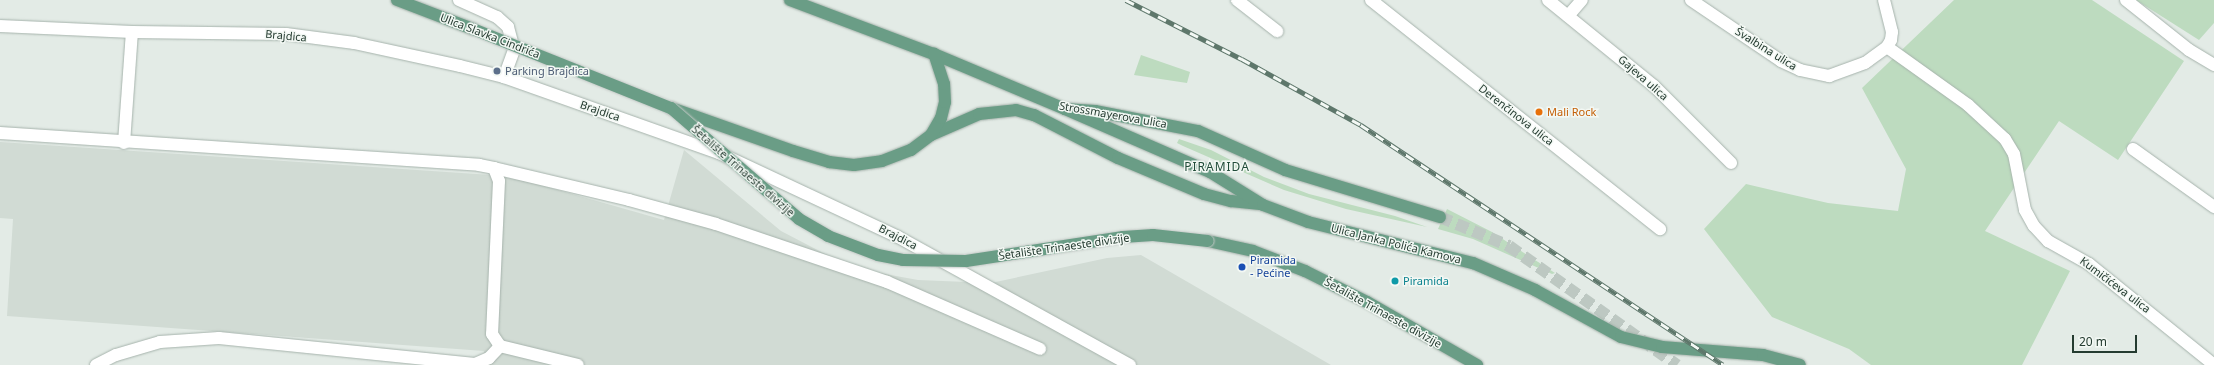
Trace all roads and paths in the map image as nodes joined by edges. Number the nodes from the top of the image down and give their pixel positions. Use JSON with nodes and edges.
{"nodes":[{"id":1,"x":397,"y":0,"type":"edge"},
{"id":2,"x":459,"y":0,"type":"edge"},
{"id":3,"x":790,"y":0,"type":"edge"},
{"id":4,"x":1237,"y":0,"type":"edge"},
{"id":5,"x":1371,"y":0,"type":"edge"},
{"id":6,"x":1548,"y":0,"type":"edge"},
{"id":7,"x":1582,"y":0,"type":"edge"},
{"id":8,"x":1691,"y":0,"type":"edge"},
{"id":9,"x":1884,"y":0,"type":"edge"},
{"id":10,"x":2126,"y":0,"type":"edge"},
{"id":11,"x":1568,"y":16,"type":"junction"},
{"id":12,"x":0,"y":26,"type":"edge"},
{"id":13,"x":1277,"y":31,"type":"dead end"},
{"id":14,"x":132,"y":32,"type":"junction"},
{"id":15,"x":1887,"y":47,"type":"junction"},
{"id":16,"x":934,"y":54,"type":"junction"},
{"id":17,"x":2211,"y":60,"type":"edge"},
{"id":18,"x":504,"y":77,"type":"junction"},
{"id":19,"x":671,"y":108,"type":"junction"},
{"id":20,"x":1065,"y":109,"type":"junction"},
{"id":21,"x":0,"y":133,"type":"edge"},
{"id":22,"x":931,"y":135,"type":"junction"},
{"id":23,"x":124,"y":142,"type":"junction"},
{"id":24,"x":2133,"y":149,"type":"dead end"},
{"id":25,"x":1731,"y":163,"type":"dead end"},
{"id":26,"x":494,"y":168,"type":"junction"},
{"id":27,"x":1263,"y":205,"type":"junction"},
{"id":28,"x":2214,"y":207,"type":"edge"},
{"id":29,"x":1440,"y":217,"type":"tunnel mouth"},
{"id":30,"x":1660,"y":229,"type":"dead end"},
{"id":31,"x":500,"y":346,"type":"junction"},
{"id":32,"x":1040,"y":349,"type":"dead end"},
{"id":33,"x":96,"y":365,"type":"edge"},
{"id":34,"x":578,"y":365,"type":"edge"},
{"id":35,"x":1130,"y":365,"type":"edge"},
{"id":36,"x":1478,"y":365,"type":"edge"},
{"id":37,"x":1800,"y":365,"type":"edge"},
{"id":38,"x":2214,"y":365,"type":"edge"}],
"edges":[{"from":1,"to":19,"type":"main road","name":"Ulica Slavka Cindrića","bridge":true},
{"from":2,"to":18,"type":"street"},
{"from":3,"to":16,"type":"main road","name":"Strossmayerova ulica"},
{"from":4,"to":13,"type":"street"},
{"from":5,"to":30,"type":"street","name":"Derenčinova ulica"},
{"from":6,"to":11,"type":"street","name":"Gajeva ulica"},
{"from":7,"to":11,"type":"street"},
{"from":8,"to":15,"type":"street","name":"Švalbina ulica"},
{"from":9,"to":15,"type":"street"},
{"from":10,"to":17,"type":"street"},
{"from":11,"to":25,"type":"street","name":"Gajeva ulica"},
{"from":12,"to":14,"type":"street","name":"Brajdica"},
{"from":14,"to":18,"type":"street","name":"Brajdica"},
{"from":14,"to":23,"type":"street"},
{"from":15,"to":38,"type":"street","name":"Kumičićeva ulica"},
{"from":16,"to":20,"type":"main road","name":"Strossmayerova ulica"},
{"from":16,"to":22,"type":"main road"},
{"from":18,"to":35,"type":"street","name":"Brajdica"},
{"from":19,"to":22,"type":"main road","name":"Ulica Slavka Cindrića"},
{"from":19,"to":36,"type":"main road","name":"Šetalište Trinaeste divizije","bridge":true},
{"from":20,"to":27,"type":"main road","name":"Ulica Janka Polića Kamova"},
{"from":20,"to":29,"type":"main road","name":"Strossmayerova ulica"},
{"from":21,"to":23,"type":"street"},
{"from":22,"to":27,"type":"main road"},
{"from":23,"to":26,"type":"street"},
{"from":24,"to":28,"type":"street"},
{"from":26,"to":31,"type":"street"},
{"from":26,"to":32,"type":"street"},
{"from":27,"to":37,"type":"main road","name":"Ulica Janka Polića Kamova"},
{"from":31,"to":33,"type":"street"},
{"from":31,"to":34,"type":"street"}]}
